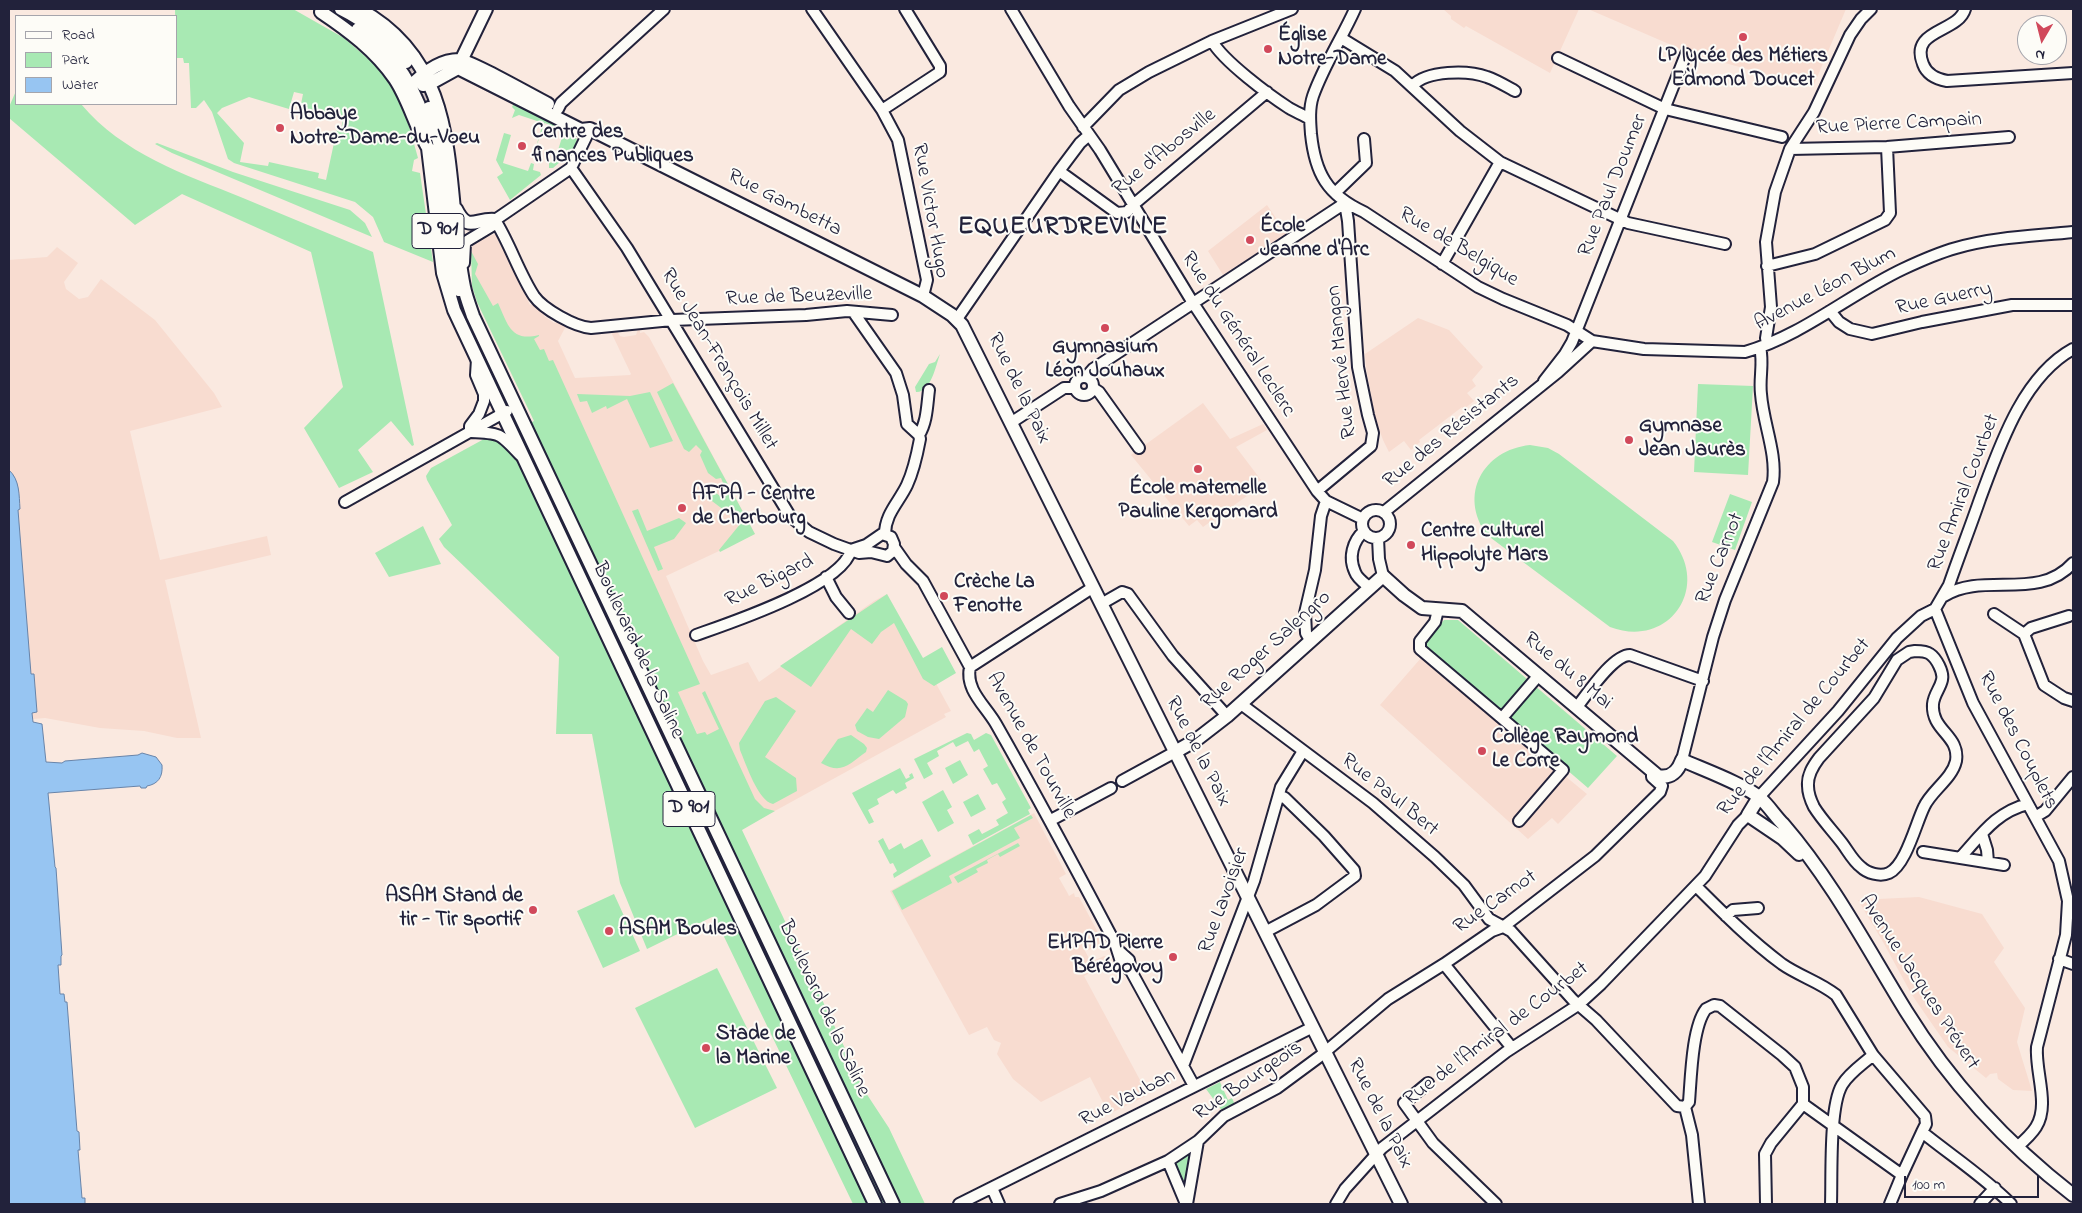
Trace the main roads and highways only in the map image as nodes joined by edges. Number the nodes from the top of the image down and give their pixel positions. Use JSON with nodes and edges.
{"nodes":[{"id":1,"x":341,"y":9,"type":"edge"},
{"id":2,"x":359,"y":9,"type":"edge"},
{"id":3,"x":486,"y":9,"type":"edge"},
{"id":4,"x":318,"y":10,"type":"edge"},
{"id":5,"x":406,"y":62,"type":"tunnel mouth"},
{"id":6,"x":460,"y":64,"type":"junction"},
{"id":7,"x":427,"y":78,"type":"junction"},
{"id":8,"x":410,"y":87,"type":"junction"},
{"id":9,"x":429,"y":108,"type":"tunnel mouth"},
{"id":10,"x":590,"y":129,"type":"junction"},
{"id":11,"x":428,"y":148,"type":"junction"},
{"id":12,"x":447,"y":185,"type":"junction"},
{"id":13,"x":455,"y":208,"type":"junction"},
{"id":14,"x":495,"y":220,"type":"road end"},
{"id":15,"x":473,"y":316,"type":"junction"},
{"id":16,"x":957,"y":319,"type":"joint"},
{"id":17,"x":1383,"y":576,"type":"joint"},
{"id":18,"x":1175,"y":752,"type":"junction"},
{"id":19,"x":1666,"y":778,"type":"joint"},
{"id":20,"x":1759,"y":797,"type":"junction"},
{"id":21,"x":1820,"y":871,"type":"junction"},
{"id":22,"x":2073,"y":1195,"type":"edge"},
{"id":23,"x":875,"y":1204,"type":"edge"},
{"id":24,"x":892,"y":1204,"type":"edge"},
{"id":25,"x":1401,"y":1204,"type":"edge"}],
"edges":[{"from":1,"to":5,"type":"main road"},
{"from":2,"to":7,"type":"main road","number":"D 901"},
{"from":3,"to":6,"type":"main road"},
{"from":4,"to":8,"type":"main road","number":"D 901"},
{"from":4,"to":11,"type":"main road","name":"Boulevard de la Saline","number":"D 901"},
{"from":6,"to":7,"type":"main road"},
{"from":6,"to":10,"type":"main road"},
{"from":6,"to":10,"type":"main road"},
{"from":7,"to":8,"type":"main road"},
{"from":7,"to":12,"type":"main road","name":"Boulevard de la Saline","number":"D 901"},
{"from":8,"to":11,"type":"main road","number":"D 901"},
{"from":9,"to":12,"type":"main road","name":"Boulevard de la Saline","number":"D 901"},
{"from":10,"to":16,"type":"main road","name":"Rue Gambetta"},
{"from":11,"to":23,"type":"main road","name":"Boulevard de la Saline","number":"D 901"},
{"from":12,"to":13,"type":"main road","name":"Boulevard de la Saline","number":"D 901"},
{"from":12,"to":15,"type":"main road","name":"Boulevard de la Saline","number":"D 901"},
{"from":13,"to":14,"type":"main road"},
{"from":13,"to":15,"type":"main road","name":"Boulevard de la Saline","number":"D 901"},
{"from":15,"to":24,"type":"main road","name":"Boulevard de la Saline","number":"D 901"},
{"from":16,"to":18,"type":"main road","name":"Rue de la Paix"},
{"from":17,"to":18,"type":"main road","name":"Rue Roger Salengro"},
{"from":17,"to":19,"type":"main road","name":"Rue du 8 Mai"},
{"from":18,"to":25,"type":"main road","name":"Rue de la Paix"},
{"from":19,"to":20,"type":"main road","name":"Rue Carnot"},
{"from":20,"to":21,"type":"main road"},
{"from":20,"to":21,"type":"main road","name":"Rue de l'Amiral de Courbet"},
{"from":21,"to":22,"type":"main road","name":"Avenue Jacques Prévert"}]}
